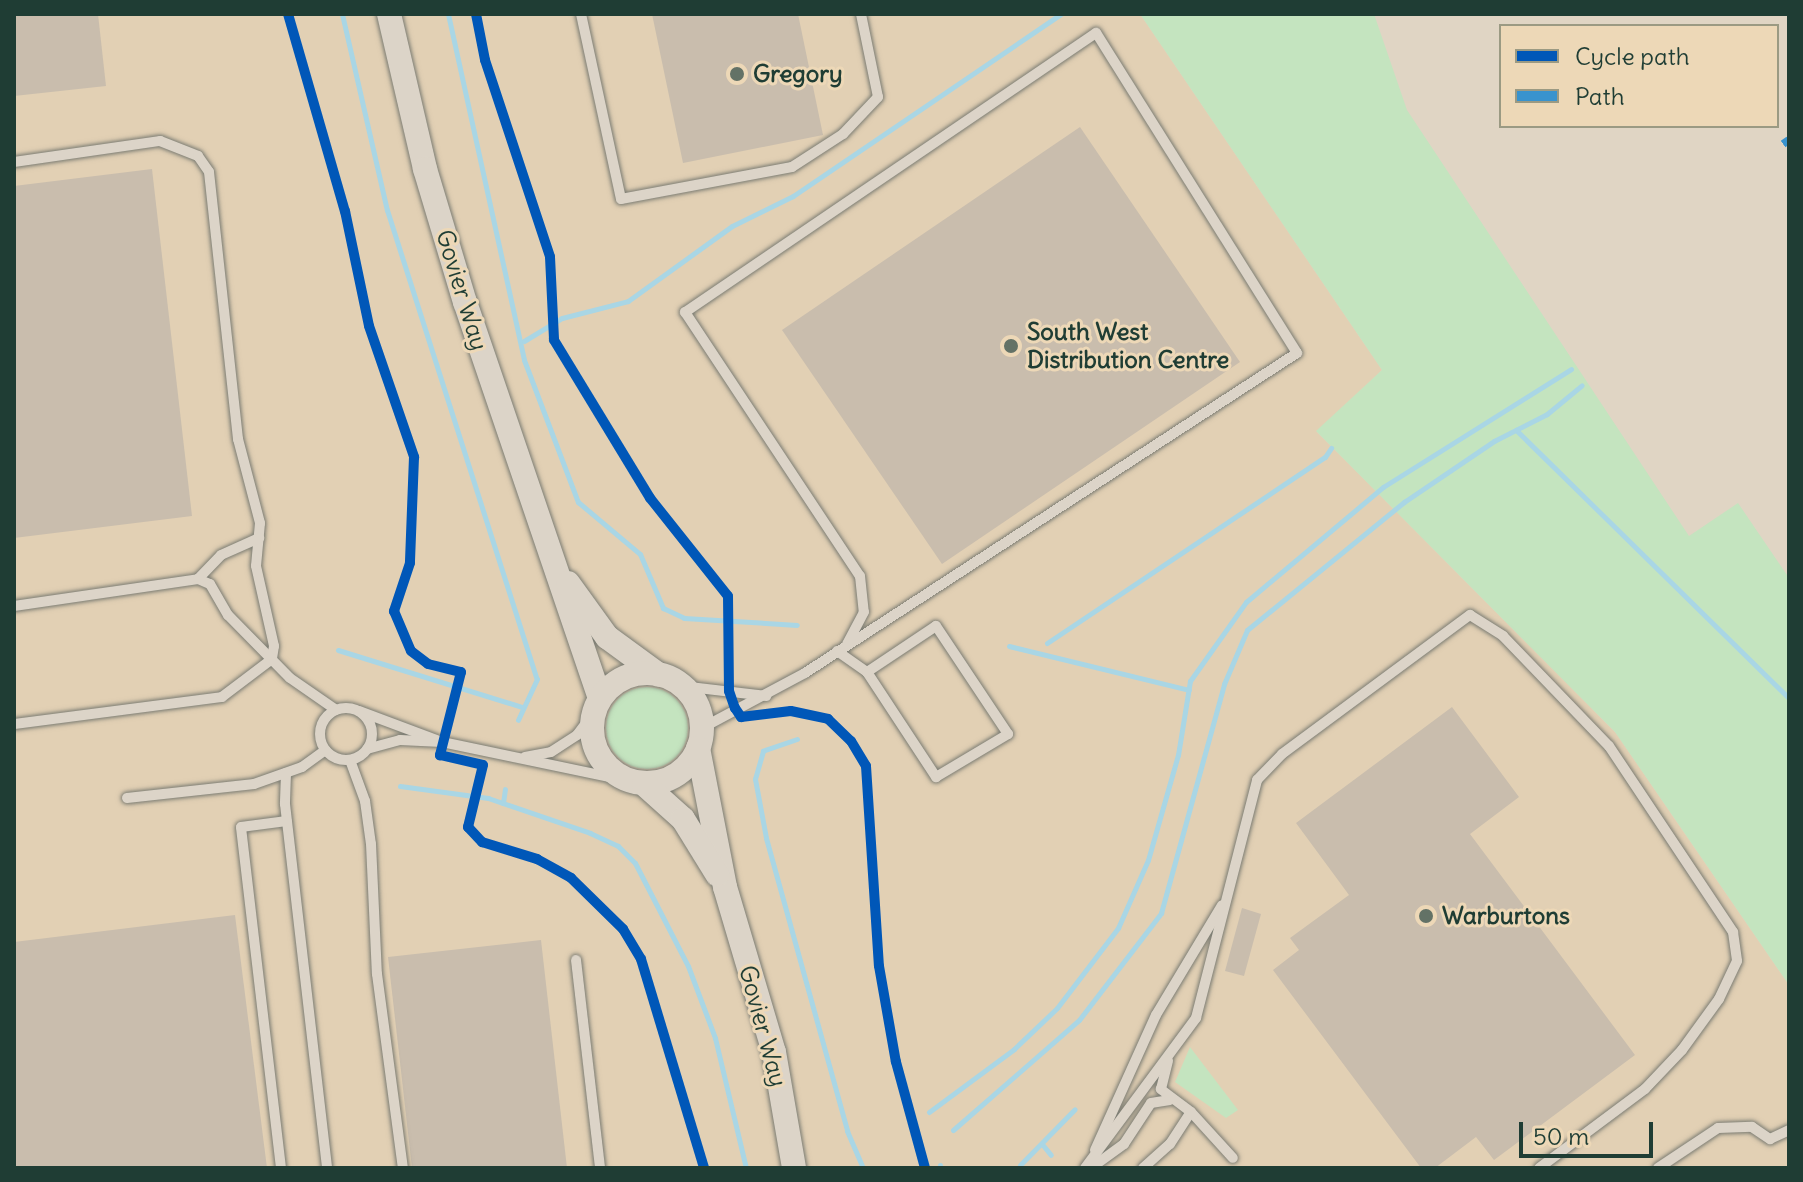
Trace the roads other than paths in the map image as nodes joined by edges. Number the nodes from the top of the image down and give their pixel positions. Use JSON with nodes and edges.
{"nodes":[{"id":1,"x":389,"y":14,"type":"edge"},
{"id":2,"x":581,"y":14,"type":"edge"},
{"id":3,"x":861,"y":14,"type":"edge"},
{"id":4,"x":14,"y":162,"type":"edge"},
{"id":5,"x":259,"y":538,"type":"junction"},
{"id":6,"x":552,"y":562,"type":"junction"},
{"id":7,"x":198,"y":579,"type":"junction"},
{"id":8,"x":14,"y":606,"type":"edge"},
{"id":9,"x":847,"y":644,"type":"junction"},
{"id":10,"x":837,"y":651,"type":"junction"},
{"id":11,"x":272,"y":659,"type":"junction"},
{"id":12,"x":867,"y":672,"type":"junction"},
{"id":13,"x":659,"y":675,"type":"junction"},
{"id":14,"x":681,"y":686,"type":"junction"},
{"id":15,"x":768,"y":696,"type":"junction"},
{"id":16,"x":597,"y":706,"type":"junction"},
{"id":17,"x":336,"y":710,"type":"junction"},
{"id":18,"x":359,"y":711,"type":"junction"},
{"id":19,"x":14,"y":724,"type":"edge"},
{"id":20,"x":700,"y":738,"type":"junction"},
{"id":21,"x":442,"y":742,"type":"junction"},
{"id":22,"x":367,"y":749,"type":"junction"},
{"id":23,"x":325,"y":750,"type":"junction"},
{"id":24,"x":519,"y":759,"type":"junction"},
{"id":25,"x":350,"y":760,"type":"junction"},
{"id":26,"x":286,"y":773,"type":"junction"},
{"id":27,"x":637,"y":782,"type":"junction"},
{"id":28,"x":127,"y":798,"type":"dead end"},
{"id":29,"x":287,"y":821,"type":"junction"},
{"id":30,"x":725,"y":887,"type":"junction"},
{"id":31,"x":1231,"y":888,"type":"junction"},
{"id":32,"x":576,"y":960,"type":"dead end"},
{"id":33,"x":1168,"y":1061,"type":"junction"},
{"id":34,"x":1170,"y":1100,"type":"junction"},
{"id":35,"x":1191,"y":1112,"type":"junction"},
{"id":36,"x":1789,"y":1130,"type":"edge"},
{"id":37,"x":1094,"y":1155,"type":"junction"},
{"id":38,"x":1233,"y":1158,"type":"dead end"},
{"id":39,"x":281,"y":1168,"type":"edge"},
{"id":40,"x":327,"y":1168,"type":"edge"},
{"id":41,"x":403,"y":1168,"type":"edge"},
{"id":42,"x":600,"y":1168,"type":"edge"},
{"id":43,"x":794,"y":1168,"type":"edge"},
{"id":44,"x":1085,"y":1168,"type":"edge"},
{"id":45,"x":1091,"y":1168,"type":"edge"},
{"id":46,"x":1143,"y":1168,"type":"edge"},
{"id":47,"x":1539,"y":1168,"type":"edge"},
{"id":48,"x":1658,"y":1168,"type":"edge"}],
"edges":[{"from":1,"to":6,"type":"street","name":"Govier Way"},
{"from":2,"to":3,"type":"lane"},
{"from":4,"to":5,"type":"lane"},
{"from":5,"to":7,"type":"lane"},
{"from":5,"to":11,"type":"lane"},
{"from":6,"to":13,"type":"street","name":"Govier Way"},
{"from":6,"to":16,"type":"street","name":"Govier Way"},
{"from":7,"to":8,"type":"lane"},
{"from":7,"to":11,"type":"lane"},
{"from":9,"to":9,"type":"lane"},
{"from":9,"to":10,"type":"lane"},
{"from":10,"to":12,"type":"lane"},
{"from":10,"to":15,"type":"lane"},
{"from":11,"to":17,"type":"lane"},
{"from":11,"to":19,"type":"lane"},
{"from":12,"to":12,"type":"lane"},
{"from":13,"to":14,"type":"street"},
{"from":13,"to":16,"type":"street"},
{"from":14,"to":15,"type":"lane"},
{"from":14,"to":20,"type":"street"},
{"from":15,"to":20,"type":"lane"},
{"from":16,"to":24,"type":"lane"},
{"from":16,"to":27,"type":"street"},
{"from":17,"to":18,"type":"lane"},
{"from":17,"to":23,"type":"lane"},
{"from":18,"to":21,"type":"lane"},
{"from":18,"to":22,"type":"lane"},
{"from":20,"to":27,"type":"street"},
{"from":20,"to":30,"type":"street","name":"Govier Way"},
{"from":21,"to":22,"type":"lane"},
{"from":21,"to":24,"type":"lane"},
{"from":22,"to":25,"type":"lane"},
{"from":23,"to":25,"type":"lane"},
{"from":23,"to":26,"type":"lane"},
{"from":24,"to":27,"type":"lane"},
{"from":25,"to":41,"type":"lane"},
{"from":26,"to":28,"type":"lane"},
{"from":26,"to":29,"type":"lane"},
{"from":27,"to":30,"type":"street","name":"Govier Way"},
{"from":29,"to":39,"type":"lane"},
{"from":29,"to":40,"type":"lane"},
{"from":30,"to":43,"type":"street","name":"Govier Way"},
{"from":31,"to":33,"type":"lane"},
{"from":31,"to":37,"type":"lane"},
{"from":31,"to":47,"type":"lane"},
{"from":32,"to":42,"type":"lane"},
{"from":33,"to":34,"type":"lane"},
{"from":33,"to":37,"type":"lane"},
{"from":34,"to":35,"type":"lane"},
{"from":34,"to":45,"type":"lane"},
{"from":35,"to":38,"type":"lane"},
{"from":35,"to":46,"type":"lane"},
{"from":36,"to":48,"type":"lane"},
{"from":37,"to":44,"type":"lane"}]}
